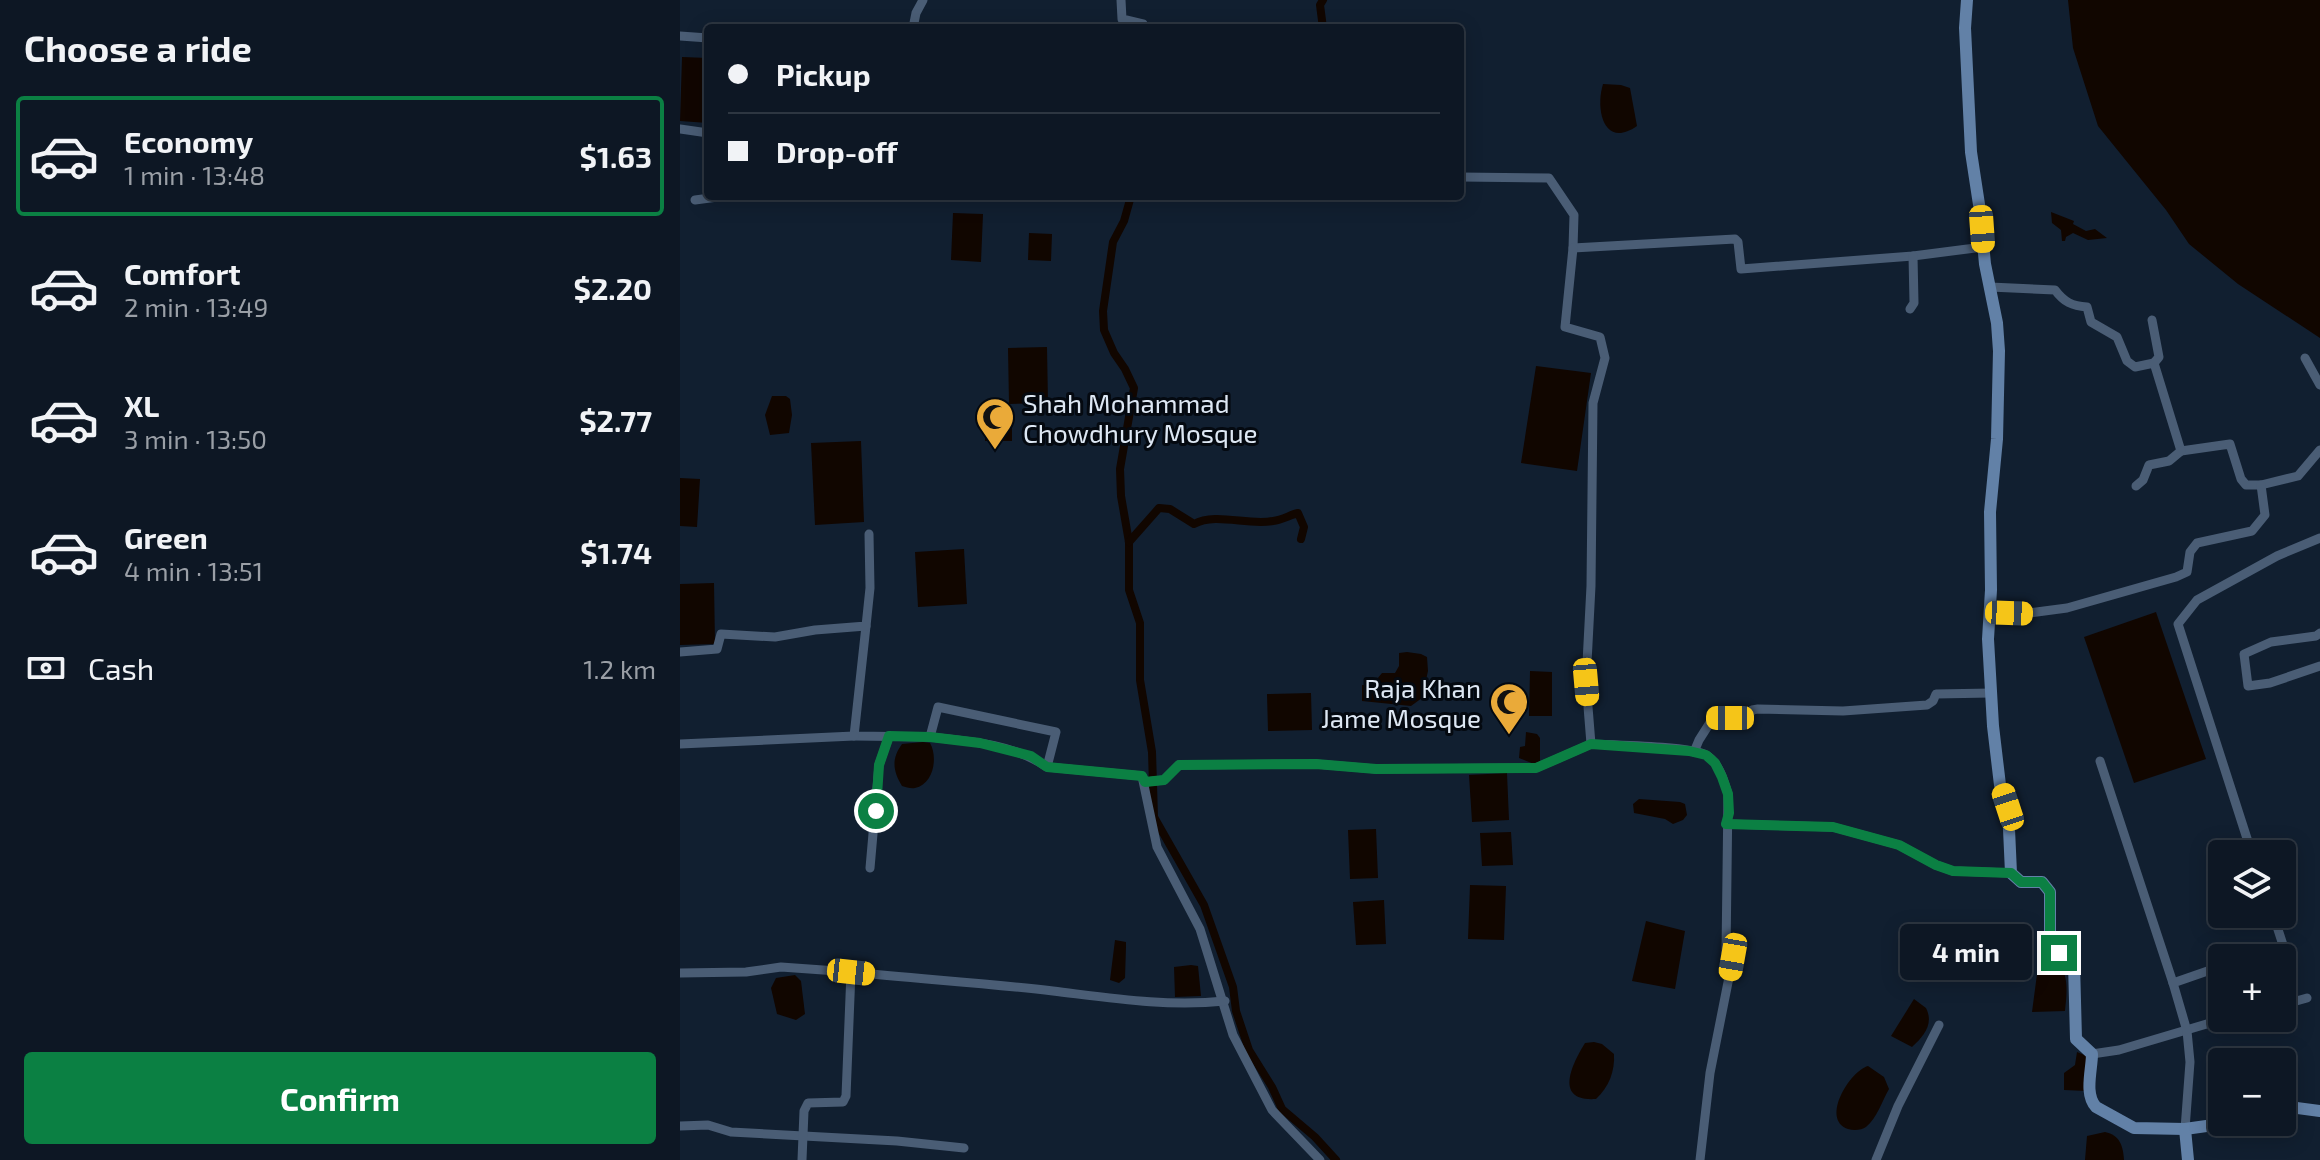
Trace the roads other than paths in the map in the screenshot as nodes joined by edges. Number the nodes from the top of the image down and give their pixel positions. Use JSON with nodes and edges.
{"nodes":[{"id":1,"x":923,"y":0,"type":"edge"},
{"id":2,"x":1121,"y":0,"type":"edge"},
{"id":3,"x":1967,"y":0,"type":"edge"},
{"id":4,"x":914,"y":24,"type":"edge"},
{"id":5,"x":1143,"y":24,"type":"edge"},
{"id":6,"x":680,"y":36,"type":"edge"},
{"id":7,"x":704,"y":38,"type":"edge"},
{"id":8,"x":680,"y":129,"type":"edge"},
{"id":9,"x":704,"y":132,"type":"edge"},
{"id":10,"x":1464,"y":177,"type":"edge"},
{"id":11,"x":704,"y":199,"type":"edge"},
{"id":12,"x":695,"y":200,"type":"dead end"},
{"id":13,"x":1983,"y":247,"type":"junction"},
{"id":14,"x":1573,"y":248,"type":"junction"},
{"id":15,"x":1913,"y":256,"type":"junction"},
{"id":16,"x":1990,"y":287,"type":"junction"},
{"id":17,"x":1910,"y":309,"type":"dead end"},
{"id":18,"x":2152,"y":320,"type":"dead end"},
{"id":19,"x":2305,"y":358,"type":"dead end"},
{"id":20,"x":2154,"y":363,"type":"junction"},
{"id":21,"x":2320,"y":385,"type":"edge"},
{"id":22,"x":2320,"y":450,"type":"edge"},
{"id":23,"x":2181,"y":451,"type":"junction"},
{"id":24,"x":2261,"y":485,"type":"junction"},
{"id":25,"x":2136,"y":486,"type":"dead end"},
{"id":26,"x":869,"y":534,"type":"dead end"},
{"id":27,"x":2320,"y":538,"type":"edge"},
{"id":28,"x":1990,"y":612,"type":"junction"},
{"id":29,"x":866,"y":626,"type":"junction"},
{"id":30,"x":2320,"y":633,"type":"edge"},
{"id":31,"x":680,"y":652,"type":"edge"},
{"id":32,"x":2320,"y":666,"type":"edge"},
{"id":33,"x":1991,"y":693,"type":"junction"},
{"id":34,"x":854,"y":736,"type":"junction"},
{"id":35,"x":889,"y":736,"type":"junction"},
{"id":36,"x":930,"y":737,"type":"junction"},
{"id":37,"x":680,"y":744,"type":"edge"},
{"id":38,"x":1591,"y":744,"type":"junction"},
{"id":39,"x":1694,"y":752,"type":"junction"},
{"id":40,"x":2100,"y":761,"type":"dead end"},
{"id":41,"x":1047,"y":767,"type":"junction"},
{"id":42,"x":1145,"y":782,"type":"junction"},
{"id":43,"x":1726,"y":824,"type":"junction"},
{"id":44,"x":2247,"y":840,"type":"edge"},
{"id":45,"x":870,"y":868,"type":"dead end"},
{"id":46,"x":2011,"y":873,"type":"junction"},
{"id":47,"x":2208,"y":971,"type":"edge"},
{"id":48,"x":851,"y":972,"type":"junction"},
{"id":49,"x":680,"y":973,"type":"edge"},
{"id":50,"x":2173,"y":983,"type":"junction"},
{"id":51,"x":2307,"y":998,"type":"dead end"},
{"id":52,"x":1225,"y":1001,"type":"junction"},
{"id":53,"x":2296,"y":1001,"type":"edge"},
{"id":54,"x":2208,"y":1024,"type":"edge"},
{"id":55,"x":1939,"y":1025,"type":"dead end"},
{"id":56,"x":2187,"y":1031,"type":"junction"},
{"id":57,"x":2092,"y":1054,"type":"junction"},
{"id":58,"x":2296,"y":1108,"type":"edge"},
{"id":59,"x":2320,"y":1111,"type":"edge"},
{"id":60,"x":680,"y":1126,"type":"edge"},
{"id":61,"x":2208,"y":1126,"type":"edge"},
{"id":62,"x":2185,"y":1129,"type":"junction"},
{"id":63,"x":803,"y":1135,"type":"junction"},
{"id":64,"x":964,"y":1148,"type":"dead end"},
{"id":65,"x":802,"y":1160,"type":"edge"},
{"id":66,"x":1320,"y":1160,"type":"edge"},
{"id":67,"x":1700,"y":1160,"type":"edge"},
{"id":68,"x":1876,"y":1160,"type":"edge"},
{"id":69,"x":2188,"y":1160,"type":"edge"}],
"edges":[{"from":1,"to":4,"type":"street"},
{"from":2,"to":5,"type":"street"},
{"from":3,"to":13,"type":"street"},
{"from":6,"to":7,"type":"street"},
{"from":8,"to":9,"type":"street"},
{"from":10,"to":14,"type":"street"},
{"from":11,"to":12,"type":"street"},
{"from":13,"to":15,"type":"street"},
{"from":13,"to":16,"type":"street"},
{"from":14,"to":15,"type":"street"},
{"from":14,"to":38,"type":"street"},
{"from":15,"to":17,"type":"street"},
{"from":16,"to":20,"type":"street"},
{"from":16,"to":28,"type":"street"},
{"from":18,"to":20,"type":"street"},
{"from":19,"to":21,"type":"street"},
{"from":20,"to":23,"type":"street"},
{"from":22,"to":24,"type":"street"},
{"from":23,"to":24,"type":"street"},
{"from":23,"to":25,"type":"street"},
{"from":24,"to":28,"type":"street"},
{"from":26,"to":29,"type":"street"},
{"from":27,"to":44,"type":"street"},
{"from":28,"to":33,"type":"street"},
{"from":29,"to":31,"type":"street"},
{"from":29,"to":34,"type":"street"},
{"from":30,"to":32,"type":"street"},
{"from":33,"to":39,"type":"street"},
{"from":33,"to":46,"type":"street"},
{"from":34,"to":35,"type":"street"},
{"from":34,"to":37,"type":"street"},
{"from":35,"to":36,"type":"street"},
{"from":35,"to":45,"type":"street"},
{"from":36,"to":41,"type":"street"},
{"from":36,"to":41,"type":"street"},
{"from":38,"to":39,"type":"street"},
{"from":38,"to":42,"type":"street"},
{"from":39,"to":43,"type":"street"},
{"from":40,"to":50,"type":"street"},
{"from":41,"to":42,"type":"street"},
{"from":42,"to":52,"type":"street"},
{"from":43,"to":46,"type":"street"},
{"from":43,"to":67,"type":"street"},
{"from":46,"to":57,"type":"street"},
{"from":47,"to":50,"type":"street"},
{"from":48,"to":49,"type":"street"},
{"from":48,"to":52,"type":"street"},
{"from":48,"to":63,"type":"street"},
{"from":50,"to":56,"type":"street"},
{"from":51,"to":53,"type":"street"},
{"from":52,"to":66,"type":"street"},
{"from":54,"to":56,"type":"street"},
{"from":55,"to":68,"type":"street"},
{"from":56,"to":57,"type":"street"},
{"from":56,"to":62,"type":"street"},
{"from":57,"to":62,"type":"street"},
{"from":58,"to":59,"type":"street"},
{"from":60,"to":63,"type":"street"},
{"from":61,"to":62,"type":"street"},
{"from":62,"to":69,"type":"street"},
{"from":63,"to":64,"type":"street"},
{"from":63,"to":65,"type":"street"}]}
